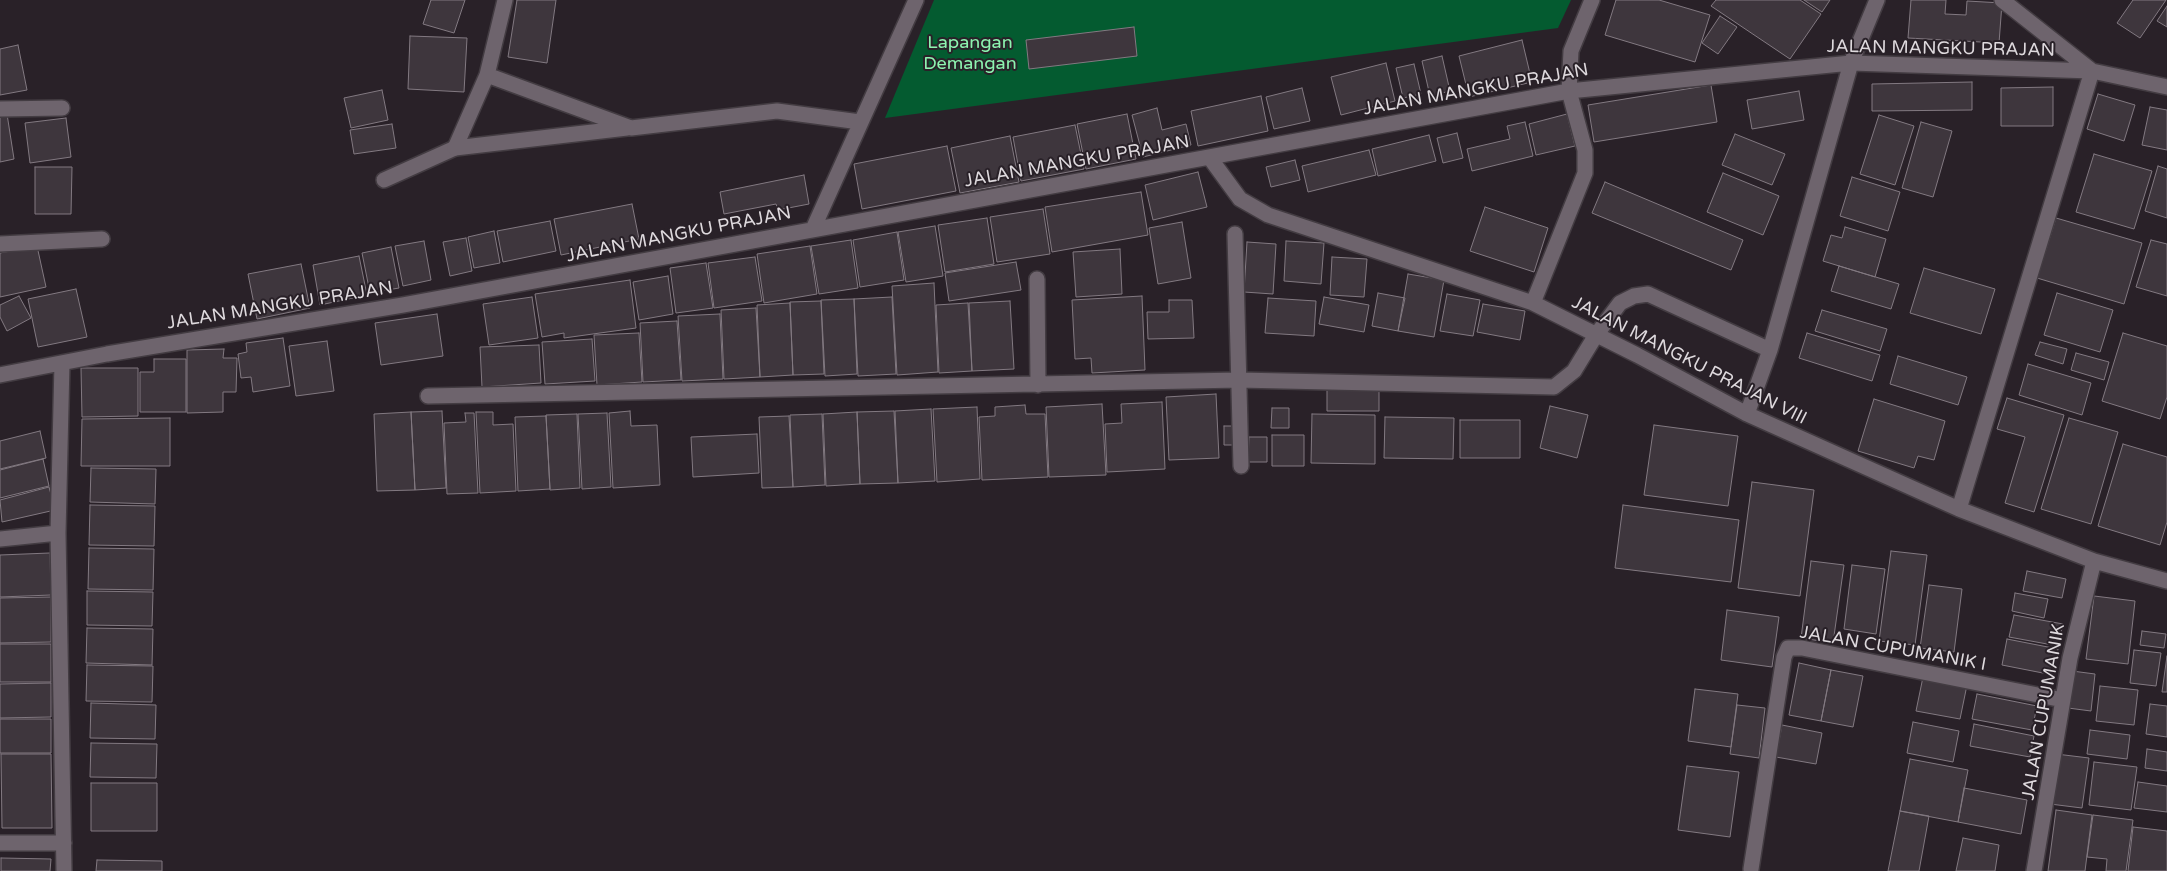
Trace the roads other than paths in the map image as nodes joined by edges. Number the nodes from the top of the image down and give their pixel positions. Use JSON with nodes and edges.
{"nodes":[{"id":1,"x":505,"y":0,"type":"edge"},
{"id":2,"x":916,"y":0,"type":"edge"},
{"id":3,"x":1592,"y":0,"type":"edge"},
{"id":4,"x":1877,"y":0,"type":"edge"},
{"id":5,"x":2002,"y":0,"type":"edge"},
{"id":6,"x":1851,"y":63,"type":"junction"},
{"id":7,"x":2092,"y":71,"type":"junction"},
{"id":8,"x":487,"y":75,"type":"junction"},
{"id":9,"x":2167,"y":86,"type":"edge"},
{"id":10,"x":1569,"y":91,"type":"junction"},
{"id":11,"x":62,"y":108,"type":"dead end"},
{"id":12,"x":0,"y":109,"type":"edge"},
{"id":13,"x":860,"y":122,"type":"junction"},
{"id":14,"x":631,"y":128,"type":"junction"},
{"id":15,"x":455,"y":148,"type":"junction"},
{"id":16,"x":1210,"y":158,"type":"junction"},
{"id":17,"x":384,"y":180,"type":"dead end"},
{"id":18,"x":814,"y":228,"type":"junction"},
{"id":19,"x":1235,"y":234,"type":"dead end"},
{"id":20,"x":102,"y":239,"type":"dead end"},
{"id":21,"x":0,"y":244,"type":"edge"},
{"id":22,"x":1037,"y":279,"type":"dead end"},
{"id":23,"x":1533,"y":303,"type":"junction"},
{"id":24,"x":1596,"y":335,"type":"junction"},
{"id":25,"x":1770,"y":350,"type":"junction"},
{"id":26,"x":62,"y":363,"type":"junction"},
{"id":27,"x":0,"y":375,"type":"edge"},
{"id":28,"x":1239,"y":380,"type":"junction"},
{"id":29,"x":1038,"y":385,"type":"junction"},
{"id":30,"x":428,"y":396,"type":"dead end"},
{"id":31,"x":1747,"y":414,"type":"junction"},
{"id":32,"x":1241,"y":466,"type":"dead end"},
{"id":33,"x":1959,"y":509,"type":"junction"},
{"id":34,"x":58,"y":533,"type":"junction"},
{"id":35,"x":0,"y":539,"type":"edge"},
{"id":36,"x":2094,"y":561,"type":"junction"},
{"id":37,"x":2167,"y":581,"type":"edge"},
{"id":38,"x":2063,"y":700,"type":"junction"},
{"id":39,"x":0,"y":842,"type":"edge"},
{"id":40,"x":64,"y":843,"type":"junction"},
{"id":41,"x":1751,"y":869,"type":"dead end"},
{"id":42,"x":64,"y":871,"type":"edge"},
{"id":43,"x":2034,"y":871,"type":"edge"}],
"edges":[{"from":1,"to":8,"type":"street"},
{"from":2,"to":13,"type":"street"},
{"from":3,"to":10,"type":"street"},
{"from":4,"to":6,"type":"street"},
{"from":5,"to":7,"type":"street"},
{"from":6,"to":7,"type":"street","name":"JALAN MANGKU PRAJAN"},
{"from":6,"to":10,"type":"street","name":"JALAN MANGKU PRAJAN"},
{"from":6,"to":25,"type":"street"},
{"from":7,"to":9,"type":"street","name":"JALAN MANGKU PRAJAN"},
{"from":7,"to":33,"type":"street"},
{"from":8,"to":14,"type":"street"},
{"from":8,"to":15,"type":"street"},
{"from":10,"to":16,"type":"street","name":"JALAN MANGKU PRAJAN"},
{"from":10,"to":23,"type":"street"},
{"from":11,"to":12,"type":"street"},
{"from":13,"to":14,"type":"street"},
{"from":13,"to":18,"type":"street"},
{"from":14,"to":15,"type":"street"},
{"from":15,"to":17,"type":"street"},
{"from":16,"to":18,"type":"street","name":"JALAN MANGKU PRAJAN"},
{"from":16,"to":23,"type":"street","name":"JALAN MANGKU PRAJAN VIII"},
{"from":18,"to":26,"type":"street","name":"JALAN MANGKU PRAJAN"},
{"from":19,"to":28,"type":"street"},
{"from":20,"to":21,"type":"street"},
{"from":22,"to":29,"type":"street"},
{"from":23,"to":24,"type":"street","name":"JALAN MANGKU PRAJAN VIII"},
{"from":24,"to":25,"type":"street"},
{"from":24,"to":28,"type":"street"},
{"from":24,"to":31,"type":"street","name":"JALAN MANGKU PRAJAN VIII"},
{"from":25,"to":31,"type":"street"},
{"from":26,"to":27,"type":"street","name":"JALAN MANGKU PRAJAN"},
{"from":26,"to":34,"type":"street"},
{"from":28,"to":29,"type":"street"},
{"from":28,"to":32,"type":"street"},
{"from":29,"to":30,"type":"street"},
{"from":31,"to":33,"type":"street","name":"JALAN MANGKU PRAJAN VIII"},
{"from":33,"to":36,"type":"street","name":"JALAN MANGKU PRAJAN VIII"},
{"from":34,"to":35,"type":"street"},
{"from":34,"to":40,"type":"street"},
{"from":36,"to":37,"type":"street","name":"JALAN MANGKU PRAJAN VIII"},
{"from":36,"to":38,"type":"street","name":"JALAN CUPUMANIK"},
{"from":38,"to":41,"type":"street","name":"JALAN CUPUMANIK I"},
{"from":38,"to":43,"type":"street","name":"JALAN CUPUMANIK"},
{"from":39,"to":40,"type":"street"},
{"from":40,"to":42,"type":"street"}]}
